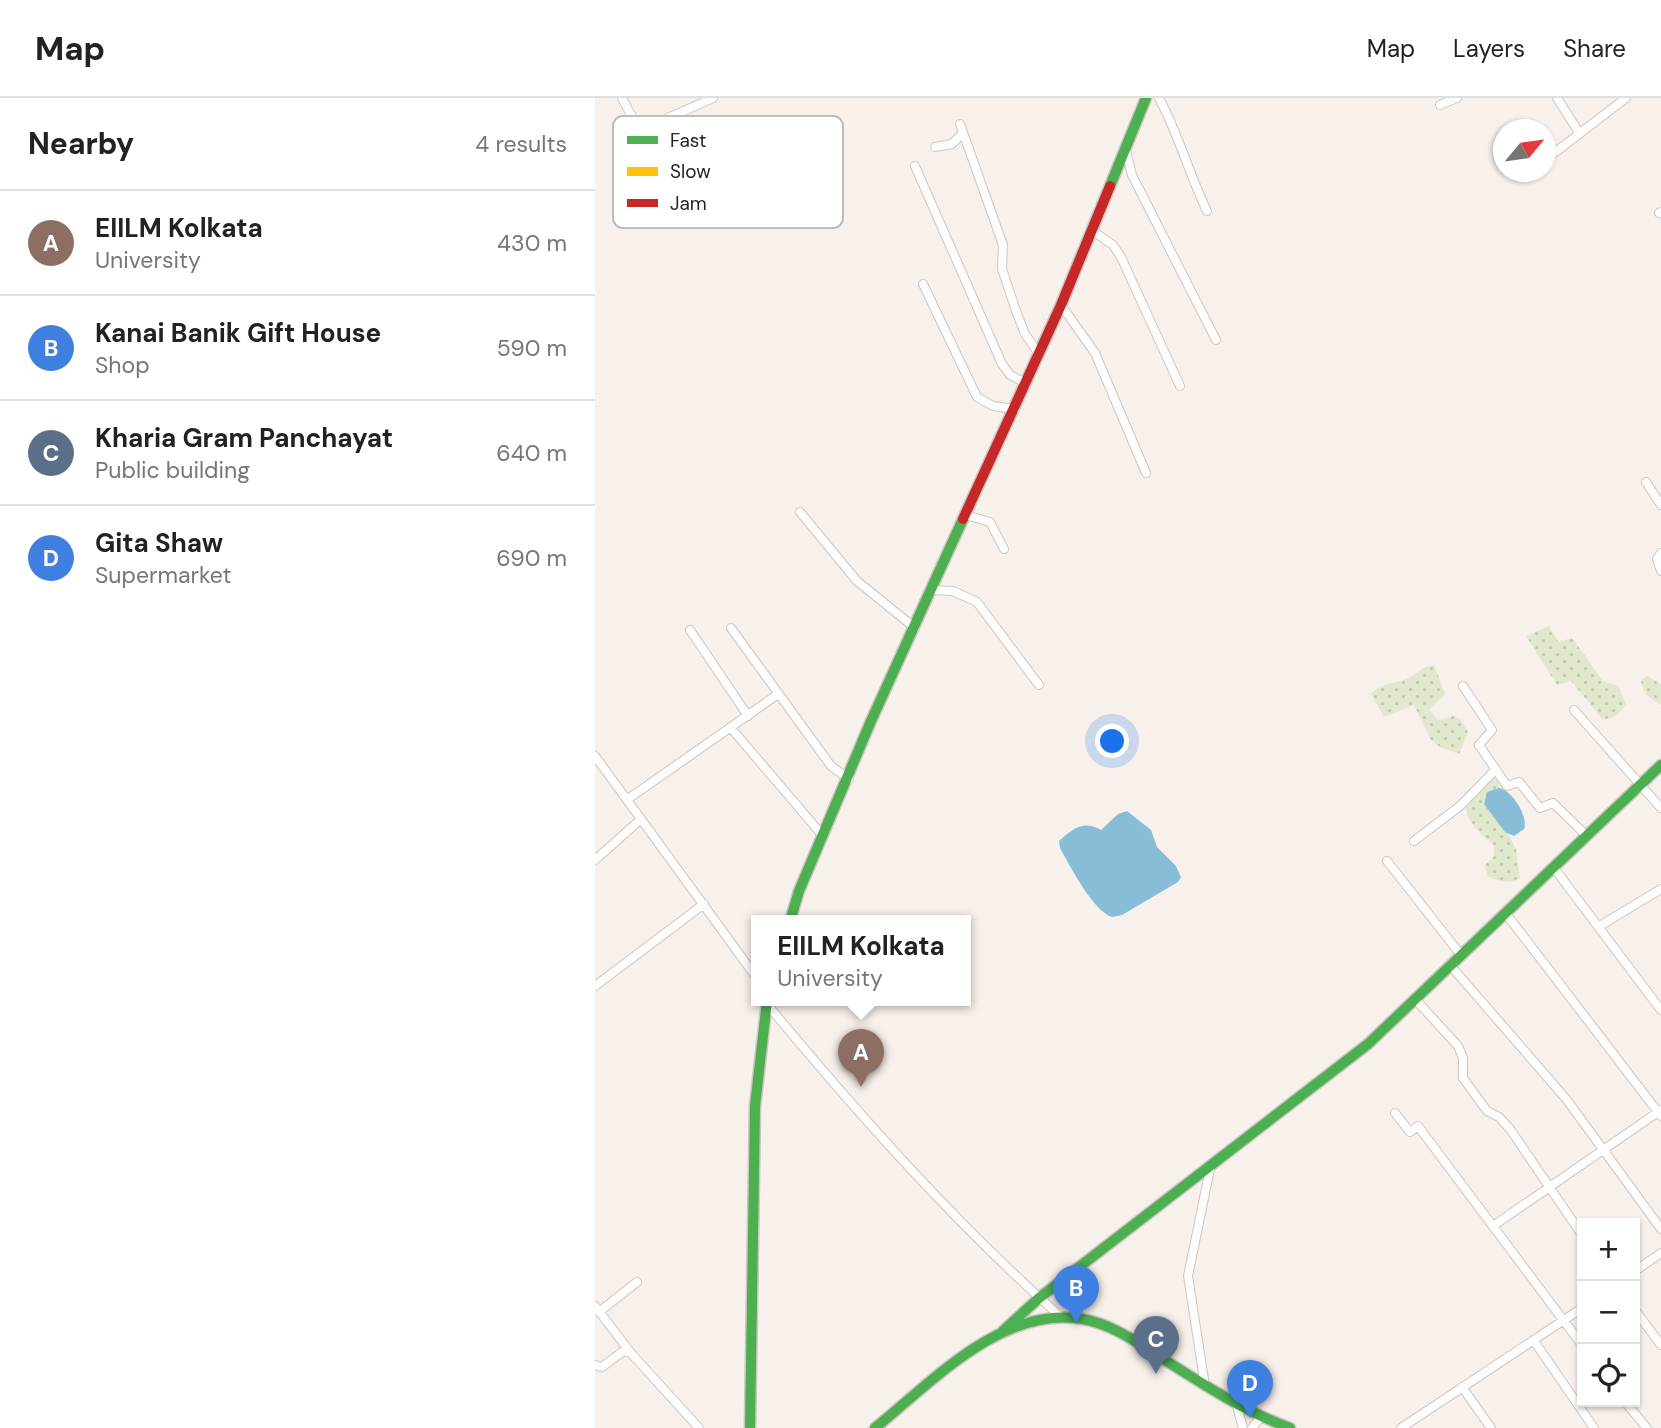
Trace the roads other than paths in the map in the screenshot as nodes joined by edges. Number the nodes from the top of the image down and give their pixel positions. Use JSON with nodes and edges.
{"nodes":[{"id":1,"x":622,"y":98,"type":"edge"},
{"id":2,"x":713,"y":98,"type":"edge"},
{"id":3,"x":1146,"y":98,"type":"edge"},
{"id":4,"x":1159,"y":98,"type":"edge"},
{"id":5,"x":1457,"y":98,"type":"edge"},
{"id":6,"x":1557,"y":98,"type":"edge"},
{"id":7,"x":1626,"y":98,"type":"edge"},
{"id":8,"x":1440,"y":105,"type":"dead end"},
{"id":9,"x":632,"y":116,"type":"edge"},
{"id":10,"x":672,"y":116,"type":"edge"},
{"id":11,"x":1580,"y":134,"type":"junction"},
{"id":12,"x":935,"y":147,"type":"dead end"},
{"id":13,"x":1126,"y":151,"type":"junction"},
{"id":14,"x":1556,"y":152,"type":"edge"},
{"id":15,"x":915,"y":166,"type":"dead end"},
{"id":16,"x":1207,"y":211,"type":"dead end"},
{"id":17,"x":1093,"y":231,"type":"junction"},
{"id":18,"x":923,"y":284,"type":"dead end"},
{"id":19,"x":1061,"y":305,"type":"junction"},
{"id":20,"x":1216,"y":340,"type":"dead end"},
{"id":21,"x":1039,"y":354,"type":"junction"},
{"id":22,"x":1026,"y":383,"type":"junction"},
{"id":23,"x":1179,"y":386,"type":"dead end"},
{"id":24,"x":1014,"y":409,"type":"junction"},
{"id":25,"x":1146,"y":473,"type":"dead end"},
{"id":26,"x":1646,"y":482,"type":"dead end"},
{"id":27,"x":1661,"y":505,"type":"edge"},
{"id":28,"x":800,"y":512,"type":"dead end"},
{"id":29,"x":966,"y":516,"type":"junction"},
{"id":30,"x":1004,"y":548,"type":"dead end"},
{"id":31,"x":1661,"y":554,"type":"edge"},
{"id":32,"x":1661,"y":571,"type":"edge"},
{"id":33,"x":933,"y":590,"type":"junction"},
{"id":34,"x":731,"y":628,"type":"dead end"},
{"id":35,"x":915,"y":628,"type":"junction"},
{"id":36,"x":690,"y":630,"type":"dead end"},
{"id":37,"x":1038,"y":682,"type":"dead end"},
{"id":38,"x":1463,"y":685,"type":"dead end"},
{"id":39,"x":778,"y":694,"type":"junction"},
{"id":40,"x":1574,"y":710,"type":"dead end"},
{"id":41,"x":748,"y":716,"type":"junction"},
{"id":42,"x":731,"y":728,"type":"junction"},
{"id":43,"x":595,"y":756,"type":"edge"},
{"id":44,"x":1661,"y":765,"type":"edge"},
{"id":45,"x":1496,"y":769,"type":"junction"},
{"id":46,"x":849,"y":779,"type":"junction"},
{"id":47,"x":1640,"y":784,"type":"junction"},
{"id":48,"x":628,"y":799,"type":"junction"},
{"id":49,"x":1661,"y":808,"type":"edge"},
{"id":50,"x":641,"y":819,"type":"junction"},
{"id":51,"x":1586,"y":835,"type":"junction"},
{"id":52,"x":823,"y":836,"type":"junction"},
{"id":53,"x":1415,"y":841,"type":"dead end"},
{"id":54,"x":595,"y":860,"type":"edge"},
{"id":55,"x":1387,"y":861,"type":"dead end"},
{"id":56,"x":1554,"y":867,"type":"junction"},
{"id":57,"x":1661,"y":889,"type":"edge"},
{"id":58,"x":703,"y":904,"type":"junction"},
{"id":59,"x":792,"y":915,"type":"edge"},
{"id":60,"x":1507,"y":915,"type":"junction"},
{"id":61,"x":1598,"y":927,"type":"junction"},
{"id":62,"x":1461,"y":955,"type":"junction"},
{"id":63,"x":1450,"y":965,"type":"junction"},
{"id":64,"x":751,"y":970,"type":"edge"},
{"id":65,"x":595,"y":986,"type":"edge"},
{"id":66,"x":1661,"y":991,"type":"edge"},
{"id":67,"x":1651,"y":997,"type":"junction"},
{"id":68,"x":1415,"y":999,"type":"junction"},
{"id":69,"x":767,"y":1006,"type":"edge"},
{"id":70,"x":769,"y":1006,"type":"edge"},
{"id":71,"x":1661,"y":1010,"type":"edge"},
{"id":72,"x":1660,"y":1112,"type":"edge"},
{"id":73,"x":1395,"y":1113,"type":"dead end"},
{"id":74,"x":1605,"y":1150,"type":"junction"},
{"id":75,"x":1210,"y":1169,"type":"junction"},
{"id":76,"x":1549,"y":1188,"type":"junction"},
{"id":77,"x":1493,"y":1226,"type":"junction"},
{"id":78,"x":1577,"y":1229,"type":"edge"},
{"id":79,"x":1661,"y":1229,"type":"edge"},
{"id":80,"x":1661,"y":1252,"type":"edge"},
{"id":81,"x":1640,"y":1267,"type":"edge"},
{"id":82,"x":637,"y":1282,"type":"dead end"},
{"id":83,"x":1039,"y":1298,"type":"junction"},
{"id":84,"x":597,"y":1309,"type":"edge"},
{"id":85,"x":1577,"y":1312,"type":"edge"},
{"id":86,"x":1061,"y":1317,"type":"junction"},
{"id":87,"x":1640,"y":1317,"type":"edge"},
{"id":88,"x":1564,"y":1321,"type":"junction"},
{"id":89,"x":1003,"y":1331,"type":"junction"},
{"id":90,"x":1534,"y":1341,"type":"junction"},
{"id":91,"x":1581,"y":1344,"type":"edge"},
{"id":92,"x":1661,"y":1345,"type":"edge"},
{"id":93,"x":630,"y":1352,"type":"junction"},
{"id":94,"x":597,"y":1368,"type":"edge"},
{"id":95,"x":1205,"y":1386,"type":"junction"},
{"id":96,"x":1462,"y":1387,"type":"junction"},
{"id":97,"x":1237,"y":1406,"type":"junction"},
{"id":98,"x":1629,"y":1407,"type":"edge"},
{"id":99,"x":1260,"y":1418,"type":"junction"},
{"id":100,"x":699,"y":1428,"type":"edge"},
{"id":101,"x":750,"y":1428,"type":"edge"},
{"id":102,"x":876,"y":1428,"type":"edge"},
{"id":103,"x":1243,"y":1428,"type":"edge"},
{"id":104,"x":1252,"y":1428,"type":"edge"},
{"id":105,"x":1290,"y":1428,"type":"edge"},
{"id":106,"x":1401,"y":1428,"type":"edge"},
{"id":107,"x":1490,"y":1428,"type":"edge"},
{"id":108,"x":1594,"y":1428,"type":"edge"},
{"id":109,"x":1647,"y":1428,"type":"edge"}],
"edges":[{"from":1,"to":9,"type":"street"},
{"from":2,"to":10,"type":"street"},
{"from":3,"to":13,"type":"street"},
{"from":4,"to":16,"type":"street"},
{"from":5,"to":8,"type":"street"},
{"from":6,"to":11,"type":"street"},
{"from":7,"to":11,"type":"street"},
{"from":11,"to":14,"type":"street"},
{"from":12,"to":21,"type":"street"},
{"from":13,"to":17,"type":"street"},
{"from":13,"to":20,"type":"street"},
{"from":15,"to":22,"type":"street"},
{"from":17,"to":19,"type":"street"},
{"from":17,"to":23,"type":"street"},
{"from":18,"to":24,"type":"street"},
{"from":19,"to":21,"type":"street"},
{"from":19,"to":25,"type":"street"},
{"from":21,"to":22,"type":"street"},
{"from":22,"to":24,"type":"street"},
{"from":24,"to":29,"type":"street"},
{"from":26,"to":27,"type":"street"},
{"from":28,"to":35,"type":"street"},
{"from":29,"to":30,"type":"street"},
{"from":29,"to":33,"type":"street"},
{"from":31,"to":32,"type":"street"},
{"from":33,"to":35,"type":"street"},
{"from":33,"to":37,"type":"street"},
{"from":34,"to":39,"type":"street"},
{"from":35,"to":46,"type":"street"},
{"from":36,"to":41,"type":"street"},
{"from":38,"to":45,"type":"street"},
{"from":39,"to":41,"type":"street"},
{"from":39,"to":46,"type":"street"},
{"from":40,"to":47,"type":"street"},
{"from":41,"to":42,"type":"street"},
{"from":42,"to":48,"type":"street"},
{"from":42,"to":52,"type":"street"},
{"from":43,"to":48,"type":"street"},
{"from":44,"to":47,"type":"street"},
{"from":45,"to":51,"type":"street"},
{"from":45,"to":53,"type":"street"},
{"from":46,"to":52,"type":"street"},
{"from":47,"to":49,"type":"street"},
{"from":47,"to":51,"type":"street"},
{"from":48,"to":50,"type":"street"},
{"from":50,"to":54,"type":"street"},
{"from":50,"to":58,"type":"street"},
{"from":51,"to":56,"type":"street"},
{"from":52,"to":59,"type":"street"},
{"from":55,"to":62,"type":"street"},
{"from":56,"to":60,"type":"street"},
{"from":56,"to":61,"type":"street"},
{"from":57,"to":61,"type":"street"},
{"from":58,"to":64,"type":"street"},
{"from":58,"to":65,"type":"street"},
{"from":60,"to":62,"type":"street"},
{"from":60,"to":72,"type":"street"},
{"from":61,"to":67,"type":"street"},
{"from":62,"to":63,"type":"street"},
{"from":63,"to":68,"type":"street"},
{"from":63,"to":74,"type":"street"},
{"from":66,"to":67,"type":"street"},
{"from":67,"to":71,"type":"street"},
{"from":68,"to":75,"type":"street"},
{"from":68,"to":76,"type":"street"},
{"from":69,"to":101,"type":"street"},
{"from":70,"to":83,"type":"street"},
{"from":72,"to":74,"type":"street"},
{"from":73,"to":77,"type":"street"},
{"from":74,"to":76,"type":"street"},
{"from":74,"to":79,"type":"street"},
{"from":75,"to":83,"type":"street"},
{"from":75,"to":95,"type":"street"},
{"from":76,"to":77,"type":"street"},
{"from":76,"to":78,"type":"street"},
{"from":77,"to":88,"type":"street"},
{"from":80,"to":81,"type":"street"},
{"from":82,"to":84,"type":"street"},
{"from":83,"to":86,"type":"street"},
{"from":83,"to":89,"type":"street"},
{"from":84,"to":93,"type":"street"},
{"from":85,"to":88,"type":"street"},
{"from":86,"to":89,"type":"street"},
{"from":86,"to":95,"type":"street"},
{"from":87,"to":92,"type":"street"},
{"from":88,"to":90,"type":"street"},
{"from":88,"to":91,"type":"street"},
{"from":89,"to":102,"type":"street"},
{"from":90,"to":96,"type":"street"},
{"from":90,"to":108,"type":"street"},
{"from":93,"to":94,"type":"street"},
{"from":93,"to":100,"type":"street"},
{"from":95,"to":97,"type":"street"},
{"from":96,"to":106,"type":"street"},
{"from":96,"to":107,"type":"street"},
{"from":97,"to":99,"type":"street"},
{"from":97,"to":103,"type":"street"},
{"from":98,"to":109,"type":"street"},
{"from":99,"to":104,"type":"street"},
{"from":99,"to":105,"type":"street"}]}
